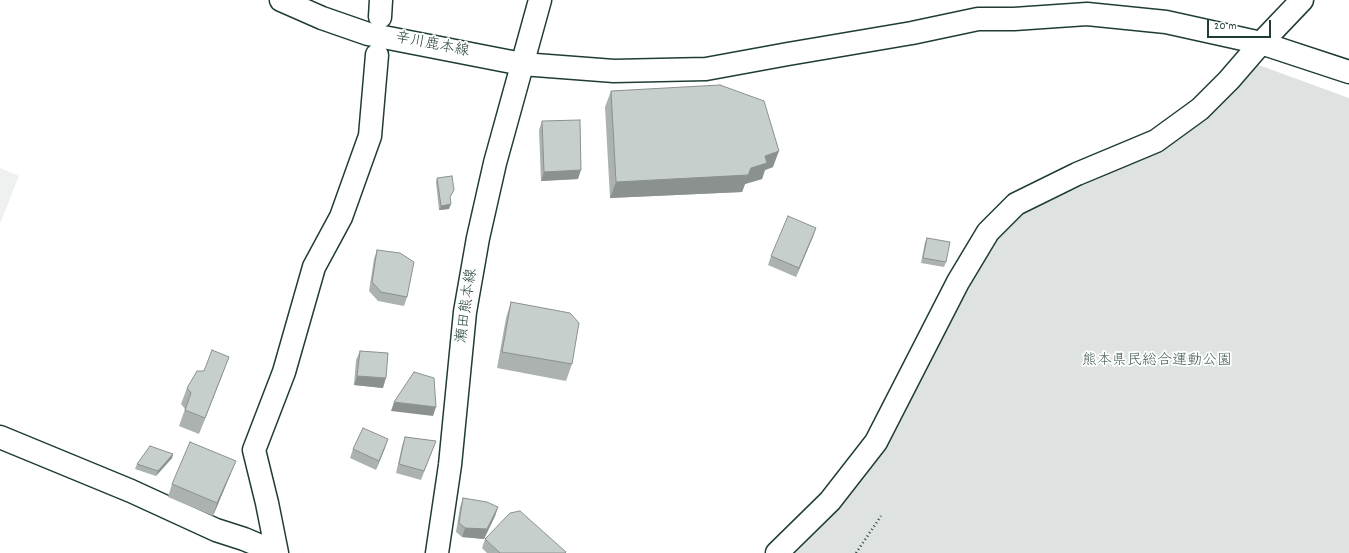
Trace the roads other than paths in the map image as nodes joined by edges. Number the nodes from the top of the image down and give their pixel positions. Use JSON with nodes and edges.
{"nodes":[{"id":1,"x":281,"y":0,"type":"edge"},
{"id":2,"x":540,"y":0,"type":"edge"},
{"id":3,"x":1302,"y":0,"type":"edge"},
{"id":4,"x":1261,"y":43,"type":"junction"},
{"id":5,"x":376,"y":55,"type":"dead end"},
{"id":6,"x":522,"y":64,"type":"junction"},
{"id":7,"x":1349,"y":72,"type":"edge"},
{"id":8,"x":0,"y":437,"type":"edge"},
{"id":9,"x":277,"y":553,"type":"edge"},
{"id":10,"x":437,"y":553,"type":"edge"},
{"id":11,"x":777,"y":553,"type":"edge"}],
"edges":[{"from":1,"to":6,"type":"street","name":"辛川鹿本線"},
{"from":2,"to":6,"type":"street"},
{"from":3,"to":4,"type":"street"},
{"from":4,"to":6,"type":"street","name":"辛川鹿本線"},
{"from":4,"to":7,"type":"street","name":"辛川鹿本線"},
{"from":4,"to":11,"type":"street"},
{"from":5,"to":9,"type":"street"},
{"from":6,"to":10,"type":"street","name":"瀬田熊本線"},
{"from":8,"to":9,"type":"street"}]}
